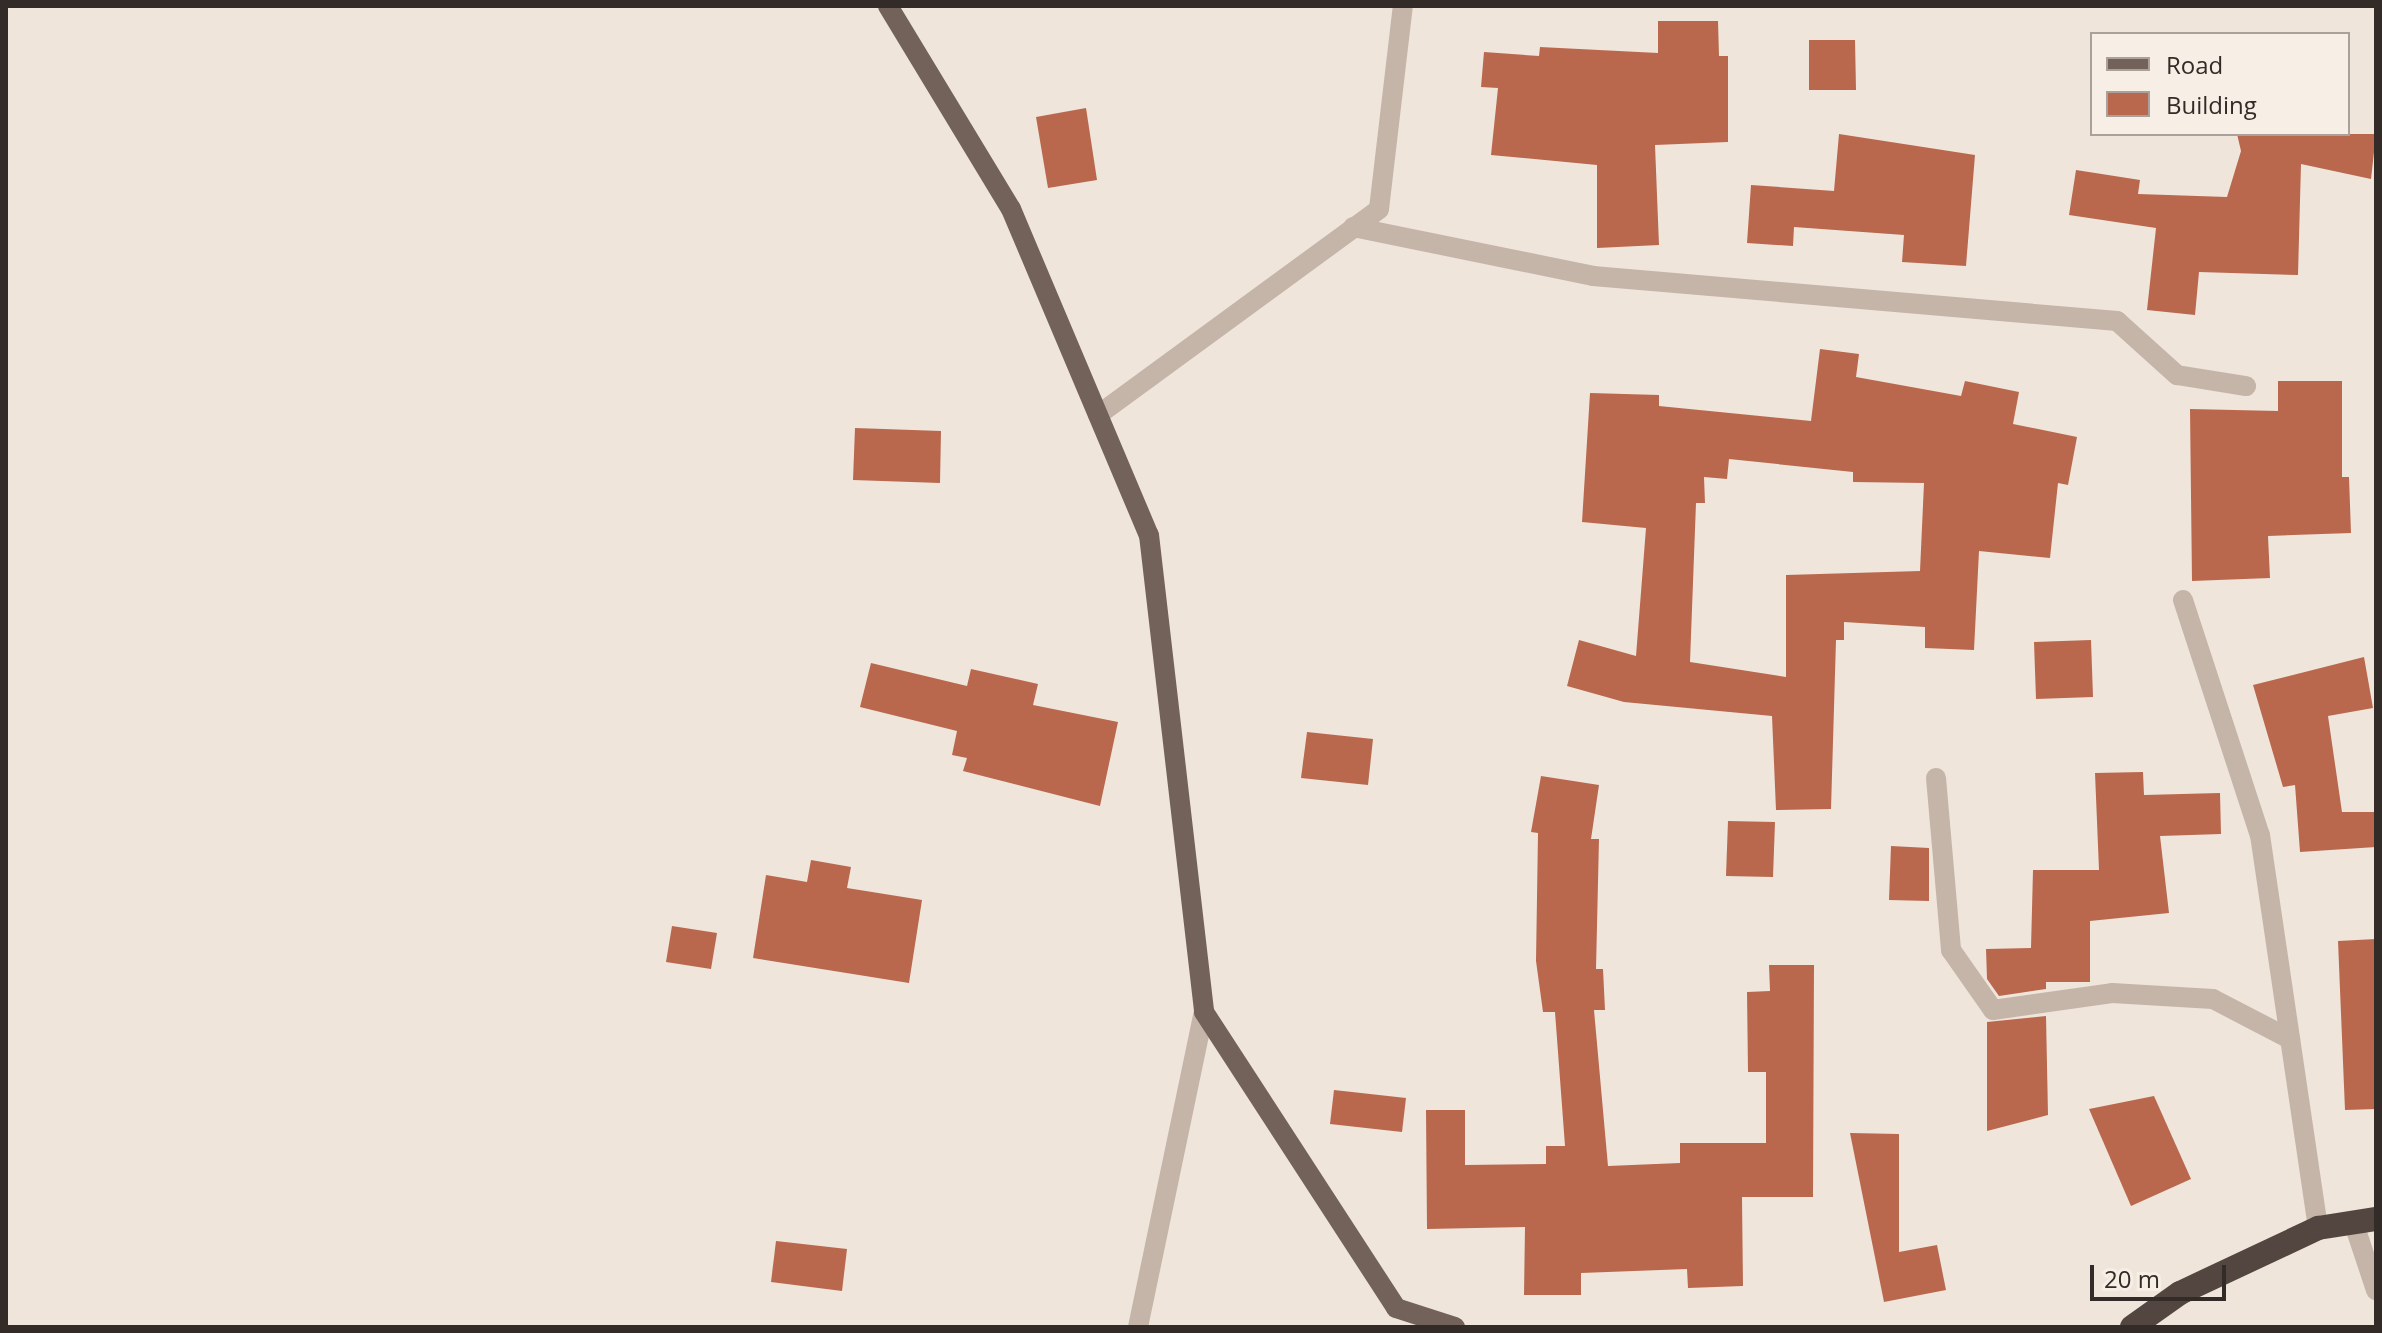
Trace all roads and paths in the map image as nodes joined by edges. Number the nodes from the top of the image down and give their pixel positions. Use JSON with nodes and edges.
{"nodes":[{"id":1,"x":888,"y":6,"type":"edge"},
{"id":2,"x":1403,"y":6,"type":"edge"},
{"id":3,"x":1353,"y":227,"type":"junction"},
{"id":4,"x":2246,"y":386,"type":"dead end"},
{"id":5,"x":1098,"y":415,"type":"junction"},
{"id":6,"x":2183,"y":600,"type":"dead end"},
{"id":7,"x":1936,"y":778,"type":"dead end"},
{"id":8,"x":1204,"y":1012,"type":"junction"},
{"id":9,"x":2290,"y":1039,"type":"junction"},
{"id":10,"x":2364,"y":1220,"type":"edge"},
{"id":11,"x":2318,"y":1228,"type":"junction"},
{"id":12,"x":2376,"y":1290,"type":"edge"},
{"id":13,"x":1138,"y":1327,"type":"edge"},
{"id":14,"x":1455,"y":1327,"type":"edge"},
{"id":15,"x":2132,"y":1327,"type":"edge"}],
"edges":[{"from":1,"to":5,"type":"main road"},
{"from":2,"to":3,"type":"street"},
{"from":3,"to":4,"type":"street"},
{"from":3,"to":5,"type":"street"},
{"from":5,"to":8,"type":"main road"},
{"from":6,"to":9,"type":"street"},
{"from":7,"to":9,"type":"street"},
{"from":8,"to":13,"type":"street"},
{"from":8,"to":14,"type":"main road"},
{"from":9,"to":11,"type":"street"},
{"from":10,"to":11,"type":"highway"},
{"from":10,"to":12,"type":"street"},
{"from":11,"to":15,"type":"highway"}]}
